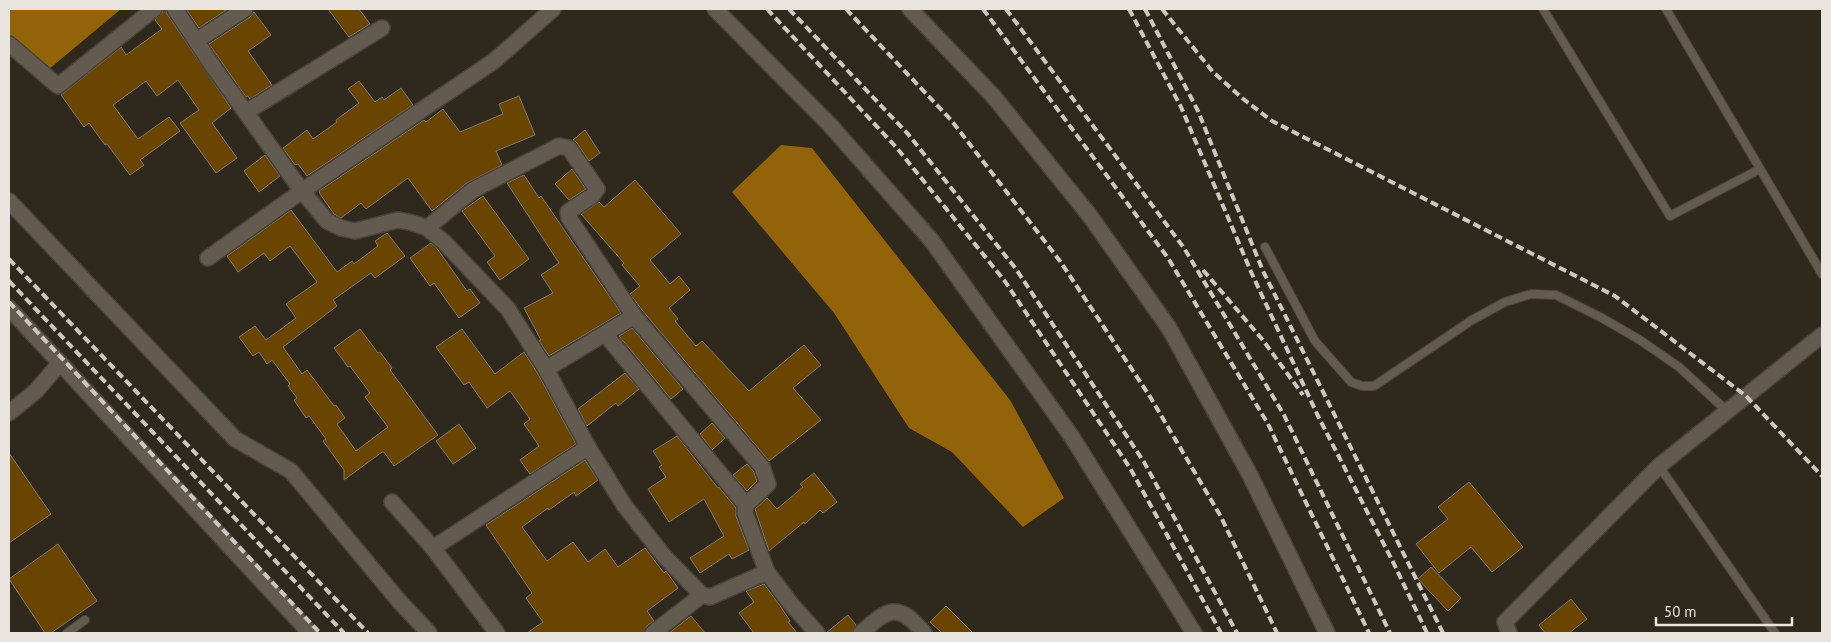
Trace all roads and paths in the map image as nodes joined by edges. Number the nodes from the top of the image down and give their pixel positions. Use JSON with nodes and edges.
{"nodes":[{"id":1,"x":154,"y":9,"type":"edge"},
{"id":2,"x":175,"y":9,"type":"edge"},
{"id":3,"x":245,"y":9,"type":"edge"},
{"id":4,"x":554,"y":9,"type":"edge"},
{"id":5,"x":715,"y":9,"type":"edge"},
{"id":6,"x":910,"y":9,"type":"edge"},
{"id":7,"x":1544,"y":9,"type":"edge"},
{"id":8,"x":1666,"y":9,"type":"edge"},
{"id":9,"x":382,"y":28,"type":"dead end"},
{"id":10,"x":196,"y":41,"type":"junction"},
{"id":11,"x":9,"y":44,"type":"edge"},
{"id":12,"x":246,"y":112,"type":"junction"},
{"id":13,"x":1760,"y":169,"type":"junction"},
{"id":14,"x":302,"y":191,"type":"junction"},
{"id":15,"x":9,"y":201,"type":"edge"},
{"id":16,"x":427,"y":228,"type":"junction"},
{"id":17,"x":1265,"y":247,"type":"dead end"},
{"id":18,"x":208,"y":258,"type":"dead end"},
{"id":19,"x":1822,"y":274,"type":"edge"},
{"id":20,"x":9,"y":308,"type":"edge"},
{"id":21,"x":634,"y":316,"type":"junction"},
{"id":22,"x":605,"y":334,"type":"junction"},
{"id":23,"x":1822,"y":335,"type":"edge"},
{"id":24,"x":60,"y":363,"type":"junction"},
{"id":25,"x":546,"y":369,"type":"junction"},
{"id":26,"x":1727,"y":411,"type":"junction"},
{"id":27,"x":9,"y":413,"type":"edge"},
{"id":28,"x":588,"y":447,"type":"junction"},
{"id":29,"x":1659,"y":466,"type":"junction"},
{"id":30,"x":392,"y":502,"type":"dead end"},
{"id":31,"x":746,"y":505,"type":"junction"},
{"id":32,"x":432,"y":548,"type":"junction"},
{"id":33,"x":767,"y":572,"type":"junction"},
{"id":34,"x":702,"y":595,"type":"junction"},
{"id":35,"x":85,"y":620,"type":"dead end"},
{"id":36,"x":67,"y":633,"type":"edge"},
{"id":37,"x":310,"y":633,"type":"edge"},
{"id":38,"x":429,"y":633,"type":"edge"},
{"id":39,"x":497,"y":633,"type":"edge"},
{"id":40,"x":653,"y":633,"type":"edge"},
{"id":41,"x":817,"y":633,"type":"edge"},
{"id":42,"x":861,"y":633,"type":"edge"},
{"id":43,"x":924,"y":633,"type":"edge"},
{"id":44,"x":1194,"y":633,"type":"edge"},
{"id":45,"x":1327,"y":633,"type":"edge"},
{"id":46,"x":1509,"y":633,"type":"edge"},
{"id":47,"x":1775,"y":633,"type":"edge"}],
"edges":[{"from":1,"to":11,"type":"street"},
{"from":2,"to":10,"type":"street"},
{"from":3,"to":10,"type":"street"},
{"from":4,"to":14,"type":"street"},
{"from":5,"to":44,"type":"street"},
{"from":6,"to":45,"type":"street"},
{"from":7,"to":13,"type":"lane"},
{"from":8,"to":13,"type":"lane"},
{"from":9,"to":12,"type":"street"},
{"from":10,"to":12,"type":"street"},
{"from":12,"to":14,"type":"street"},
{"from":13,"to":19,"type":"lane"},
{"from":14,"to":16,"type":"street"},
{"from":14,"to":18,"type":"street"},
{"from":15,"to":38,"type":"street"},
{"from":16,"to":21,"type":"street"},
{"from":16,"to":25,"type":"street"},
{"from":17,"to":26,"type":"lane"},
{"from":20,"to":24,"type":"street"},
{"from":21,"to":22,"type":"street"},
{"from":21,"to":31,"type":"street"},
{"from":22,"to":25,"type":"street"},
{"from":22,"to":31,"type":"street"},
{"from":23,"to":26,"type":"street"},
{"from":24,"to":27,"type":"street"},
{"from":24,"to":37,"type":"street"},
{"from":25,"to":28,"type":"street"},
{"from":26,"to":29,"type":"street"},
{"from":28,"to":32,"type":"street"},
{"from":28,"to":34,"type":"street"},
{"from":29,"to":46,"type":"street"},
{"from":29,"to":47,"type":"lane"},
{"from":30,"to":32,"type":"street"},
{"from":31,"to":33,"type":"street"},
{"from":32,"to":39,"type":"street"},
{"from":33,"to":34,"type":"street"},
{"from":33,"to":41,"type":"street"},
{"from":34,"to":40,"type":"street"},
{"from":35,"to":36,"type":"lane"},
{"from":42,"to":43,"type":"street"}]}
